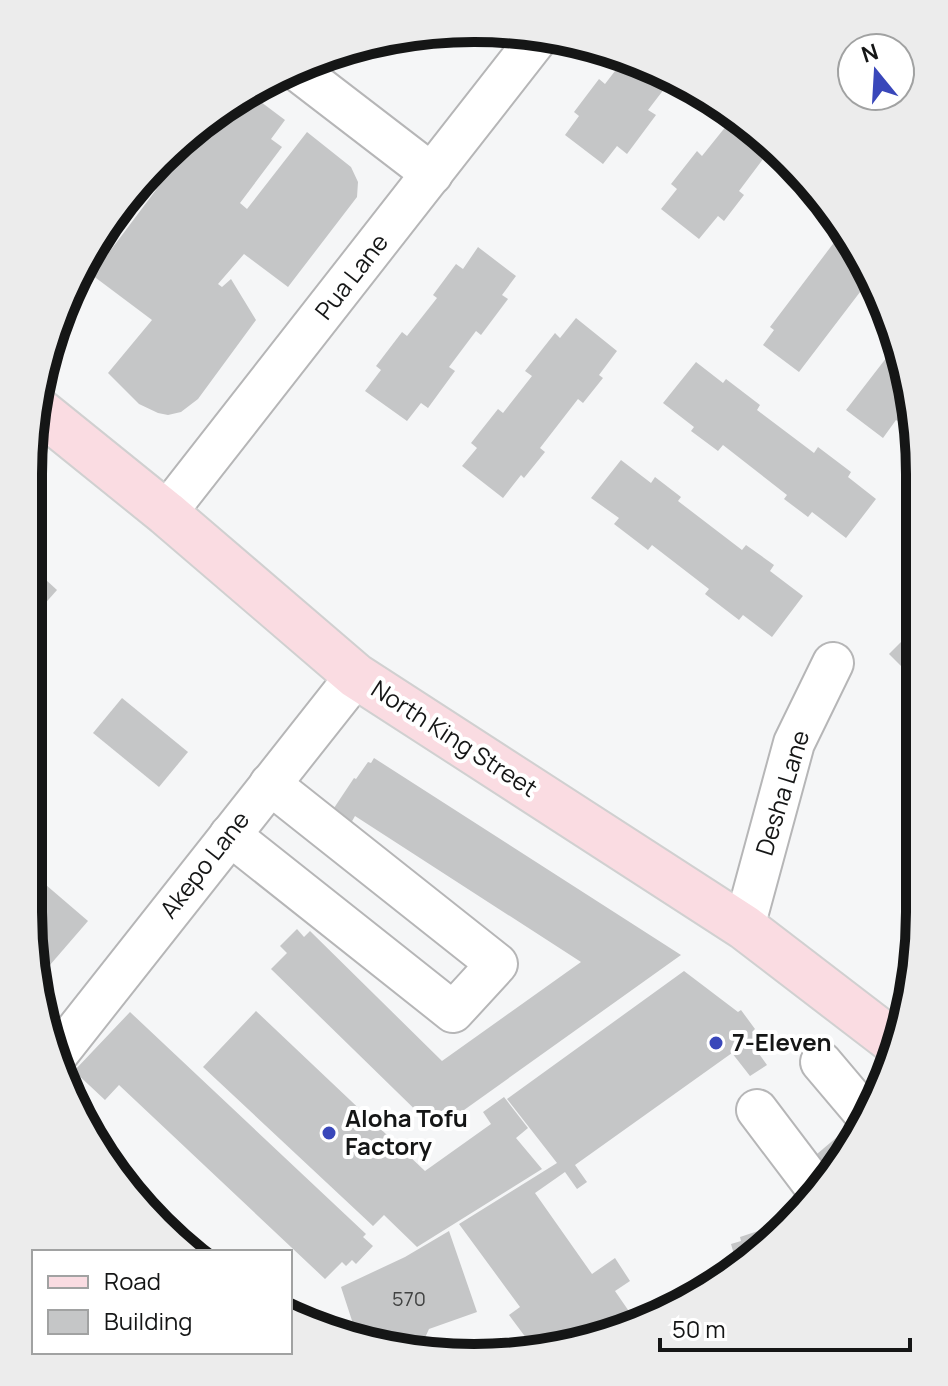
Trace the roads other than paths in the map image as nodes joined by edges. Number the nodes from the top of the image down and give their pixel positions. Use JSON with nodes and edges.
{"nodes":[{"id":1,"x":531,"y":46,"type":"edge"},
{"id":2,"x":305,"y":77,"type":"edge"},
{"id":3,"x":432,"y":174,"type":"junction"},
{"id":4,"x":46,"y":416,"type":"edge"},
{"id":5,"x":166,"y":513,"type":"junction"},
{"id":6,"x":833,"y":663,"type":"dead end"},
{"id":7,"x":356,"y":676,"type":"junction"},
{"id":8,"x":270,"y":784,"type":"junction"},
{"id":9,"x":230,"y":835,"type":"junction"},
{"id":10,"x":744,"y":927,"type":"junction"},
{"id":11,"x":887,"y":1037,"type":"edge"},
{"id":12,"x":64,"y":1046,"type":"edge"},
{"id":13,"x":821,"y":1062,"type":"dead end"},
{"id":14,"x":859,"y":1107,"type":"edge"},
{"id":15,"x":757,"y":1110,"type":"dead end"},
{"id":16,"x":811,"y":1182,"type":"edge"}],
"edges":[{"from":1,"to":3,"type":"street","name":"Pua Lane"},
{"from":2,"to":3,"type":"street"},
{"from":3,"to":5,"type":"street","name":"Pua Lane"},
{"from":4,"to":5,"type":"main road","name":"North King Street"},
{"from":5,"to":7,"type":"main road","name":"North King Street"},
{"from":6,"to":10,"type":"street","name":"Desha Lane"},
{"from":7,"to":8,"type":"street","name":"Akepo Lane"},
{"from":7,"to":10,"type":"main road","name":"North King Street"},
{"from":8,"to":9,"type":"street","name":"Akepo Lane"},
{"from":8,"to":9,"type":"street"},
{"from":9,"to":12,"type":"street","name":"Akepo Lane"},
{"from":10,"to":11,"type":"main road","name":"North King Street"},
{"from":13,"to":14,"type":"street"},
{"from":15,"to":16,"type":"street"}]}
